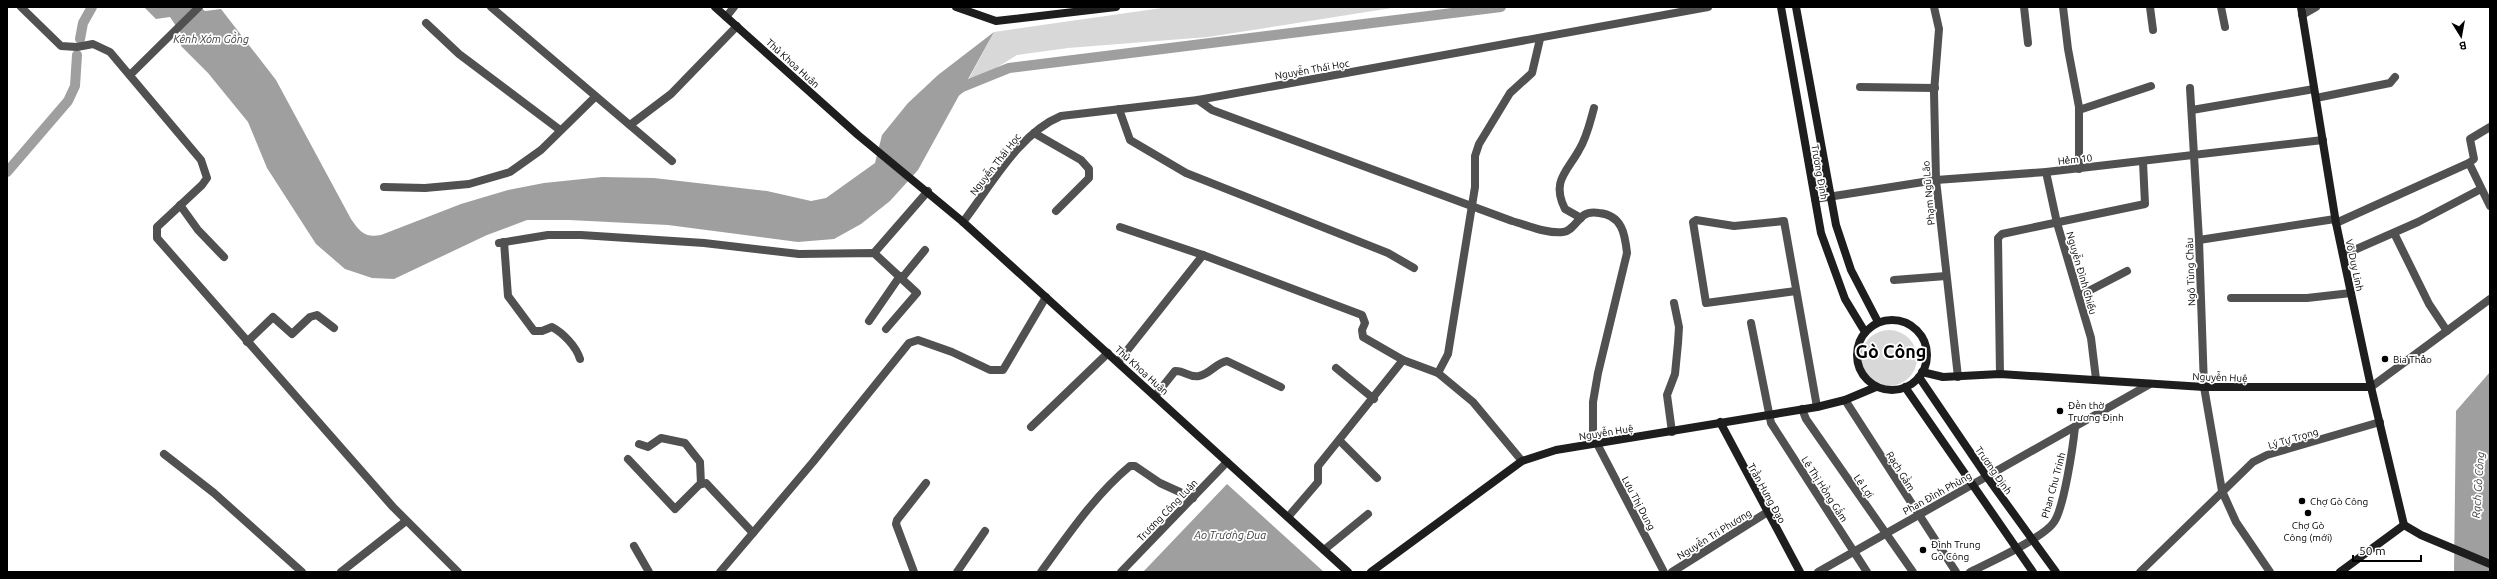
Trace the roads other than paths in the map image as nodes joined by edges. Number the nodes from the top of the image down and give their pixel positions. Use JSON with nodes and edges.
{"nodes":[{"id":1,"x":21,"y":7,"type":"edge"},
{"id":2,"x":199,"y":7,"type":"edge"},
{"id":3,"x":491,"y":7,"type":"edge"},
{"id":4,"x":715,"y":7,"type":"edge"},
{"id":5,"x":734,"y":7,"type":"edge"},
{"id":6,"x":956,"y":7,"type":"edge"},
{"id":7,"x":1116,"y":7,"type":"edge"},
{"id":8,"x":1708,"y":7,"type":"edge"},
{"id":9,"x":1782,"y":7,"type":"edge"},
{"id":10,"x":1796,"y":7,"type":"edge"},
{"id":11,"x":1934,"y":7,"type":"edge"},
{"id":12,"x":2024,"y":7,"type":"edge"},
{"id":13,"x":2064,"y":7,"type":"edge"},
{"id":14,"x":2150,"y":7,"type":"edge"},
{"id":15,"x":2221,"y":7,"type":"edge"},
{"id":16,"x":2316,"y":7,"type":"edge"},
{"id":17,"x":2302,"y":11,"type":"edge"},
{"id":18,"x":726,"y":17,"type":"junction"},
{"id":19,"x":426,"y":22,"type":"dead end"},
{"id":20,"x":737,"y":26,"type":"junction"},
{"id":21,"x":2225,"y":27,"type":"dead end"},
{"id":22,"x":2153,"y":30,"type":"dead end"},
{"id":23,"x":1540,"y":39,"type":"junction"},
{"id":24,"x":2028,"y":43,"type":"dead end"},
{"id":25,"x":130,"y":75,"type":"junction"},
{"id":26,"x":2395,"y":77,"type":"dead end"},
{"id":27,"x":2151,"y":86,"type":"dead end"},
{"id":28,"x":1860,"y":87,"type":"dead end"},
{"id":29,"x":1935,"y":88,"type":"junction"},
{"id":30,"x":2190,"y":88,"type":"dead end"},
{"id":31,"x":2314,"y":89,"type":"junction"},
{"id":32,"x":595,"y":97,"type":"junction"},
{"id":33,"x":2316,"y":98,"type":"junction"},
{"id":34,"x":1198,"y":100,"type":"junction"},
{"id":35,"x":1594,"y":108,"type":"dead end"},
{"id":36,"x":1119,"y":110,"type":"junction"},
{"id":37,"x":2079,"y":110,"type":"junction"},
{"id":38,"x":2192,"y":110,"type":"junction"},
{"id":39,"x":630,"y":125,"type":"junction"},
{"id":40,"x":2490,"y":127,"type":"edge"},
{"id":41,"x":560,"y":130,"type":"junction"},
{"id":42,"x":1034,"y":133,"type":"junction"},
{"id":43,"x":2323,"y":140,"type":"junction"},
{"id":44,"x":2195,"y":156,"type":"junction"},
{"id":45,"x":672,"y":161,"type":"dead end"},
{"id":46,"x":2143,"y":162,"type":"junction"},
{"id":47,"x":2469,"y":162,"type":"junction"},
{"id":48,"x":2079,"y":169,"type":"junction"},
{"id":49,"x":2046,"y":172,"type":"junction"},
{"id":50,"x":1936,"y":180,"type":"junction"},
{"id":51,"x":384,"y":187,"type":"dead end"},
{"id":52,"x":2481,"y":189,"type":"junction"},
{"id":53,"x":928,"y":191,"type":"junction"},
{"id":54,"x":1830,"y":197,"type":"junction"},
{"id":55,"x":1815,"y":200,"type":"junction"},
{"id":56,"x":180,"y":205,"type":"junction"},
{"id":57,"x":1472,"y":205,"type":"junction"},
{"id":58,"x":2490,"y":206,"type":"edge"},
{"id":59,"x":1056,"y":211,"type":"dead end"},
{"id":60,"x":1581,"y":218,"type":"junction"},
{"id":61,"x":2336,"y":221,"type":"junction"},
{"id":62,"x":963,"y":222,"type":"junction"},
{"id":63,"x":2057,"y":223,"type":"junction"},
{"id":64,"x":1120,"y":227,"type":"dead end"},
{"id":65,"x":2394,"y":233,"type":"junction"},
{"id":66,"x":2199,"y":240,"type":"junction"},
{"id":67,"x":925,"y":250,"type":"dead end"},
{"id":68,"x":874,"y":253,"type":"junction"},
{"id":69,"x":1203,"y":255,"type":"junction"},
{"id":70,"x":2342,"y":255,"type":"junction"},
{"id":71,"x":224,"y":257,"type":"dead end"},
{"id":72,"x":1414,"y":268,"type":"dead end"},
{"id":73,"x":2128,"y":271,"type":"dead end"},
{"id":74,"x":1946,"y":276,"type":"junction"},
{"id":75,"x":901,"y":277,"type":"junction"},
{"id":76,"x":1894,"y":280,"type":"dead end"},
{"id":77,"x":1796,"y":291,"type":"junction"},
{"id":78,"x":2351,"y":293,"type":"junction"},
{"id":79,"x":2079,"y":296,"type":"junction"},
{"id":80,"x":1046,"y":297,"type":"junction"},
{"id":81,"x":2231,"y":298,"type":"dead end"},
{"id":82,"x":2490,"y":299,"type":"edge"},
{"id":83,"x":1674,"y":303,"type":"dead end"},
{"id":84,"x":869,"y":322,"type":"dead end"},
{"id":85,"x":1878,"y":322,"type":"junction"},
{"id":86,"x":1751,"y":323,"type":"dead end"},
{"id":87,"x":334,"y":328,"type":"dead end"},
{"id":88,"x":886,"y":329,"type":"dead end"},
{"id":89,"x":2447,"y":331,"type":"junction"},
{"id":90,"x":1865,"y":332,"type":"junction"},
{"id":91,"x":247,"y":342,"type":"junction"},
{"id":92,"x":1108,"y":353,"type":"junction"},
{"id":93,"x":580,"y":359,"type":"dead end"},
{"id":94,"x":1403,"y":360,"type":"junction"},
{"id":95,"x":1118,"y":362,"type":"junction"},
{"id":96,"x":1336,"y":368,"type":"dead end"},
{"id":97,"x":1438,"y":373,"type":"junction"},
{"id":98,"x":1921,"y":374,"type":"junction"},
{"id":99,"x":2000,"y":374,"type":"junction"},
{"id":100,"x":1958,"y":377,"type":"junction"},
{"id":101,"x":2096,"y":379,"type":"junction"},
{"id":102,"x":2150,"y":384,"type":"junction"},
{"id":103,"x":1281,"y":387,"type":"dead end"},
{"id":104,"x":1876,"y":387,"type":"junction"},
{"id":105,"x":1906,"y":387,"type":"junction"},
{"id":106,"x":2204,"y":387,"type":"junction"},
{"id":107,"x":2371,"y":387,"type":"junction"},
{"id":108,"x":1155,"y":396,"type":"junction"},
{"id":109,"x":1374,"y":400,"type":"junction"},
{"id":110,"x":1845,"y":400,"type":"junction"},
{"id":111,"x":1817,"y":406,"type":"junction"},
{"id":112,"x":1802,"y":409,"type":"junction"},
{"id":113,"x":1769,"y":415,"type":"junction"},
{"id":114,"x":1720,"y":422,"type":"junction"},
{"id":115,"x":2380,"y":422,"type":"junction"},
{"id":116,"x":1031,"y":427,"type":"dead end"},
{"id":117,"x":2075,"y":427,"type":"junction"},
{"id":118,"x":1672,"y":432,"type":"junction"},
{"id":119,"x":1340,"y":441,"type":"junction"},
{"id":120,"x":639,"y":444,"type":"dead end"},
{"id":121,"x":1596,"y":444,"type":"junction"},
{"id":122,"x":164,"y":454,"type":"dead end"},
{"id":123,"x":628,"y":459,"type":"dead end"},
{"id":124,"x":1522,"y":461,"type":"junction"},
{"id":125,"x":1227,"y":462,"type":"junction"},
{"id":126,"x":1987,"y":477,"type":"junction"},
{"id":127,"x":1377,"y":478,"type":"dead end"},
{"id":128,"x":926,"y":483,"type":"dead end"},
{"id":129,"x":701,"y":484,"type":"junction"},
{"id":130,"x":1973,"y":485,"type":"junction"},
{"id":131,"x":2222,"y":491,"type":"junction"},
{"id":132,"x":1193,"y":498,"type":"junction"},
{"id":133,"x":1766,"y":512,"type":"junction"},
{"id":134,"x":1368,"y":514,"type":"dead end"},
{"id":135,"x":1918,"y":516,"type":"junction"},
{"id":136,"x":1288,"y":517,"type":"junction"},
{"id":137,"x":406,"y":521,"type":"junction"},
{"id":138,"x":2404,"y":525,"type":"junction"},
{"id":139,"x":985,"y":531,"type":"dead end"},
{"id":140,"x":753,"y":533,"type":"junction"},
{"id":141,"x":1885,"y":534,"type":"junction"},
{"id":142,"x":2032,"y":539,"type":"junction"},
{"id":143,"x":634,"y":546,"type":"dead end"},
{"id":144,"x":2016,"y":548,"type":"junction"},
{"id":145,"x":1324,"y":550,"type":"junction"},
{"id":146,"x":1853,"y":552,"type":"junction"},
{"id":147,"x":2490,"y":564,"type":"edge"},
{"id":148,"x":302,"y":572,"type":"edge"},
{"id":149,"x":341,"y":572,"type":"edge"},
{"id":150,"x":458,"y":572,"type":"edge"},
{"id":151,"x":649,"y":572,"type":"edge"},
{"id":152,"x":720,"y":572,"type":"edge"},
{"id":153,"x":914,"y":572,"type":"edge"},
{"id":154,"x":957,"y":572,"type":"edge"},
{"id":155,"x":1041,"y":572,"type":"edge"},
{"id":156,"x":1121,"y":572,"type":"edge"},
{"id":157,"x":1348,"y":572,"type":"edge"},
{"id":158,"x":1371,"y":572,"type":"edge"},
{"id":159,"x":1664,"y":572,"type":"edge"},
{"id":160,"x":1672,"y":572,"type":"edge"},
{"id":161,"x":1800,"y":572,"type":"edge"},
{"id":162,"x":1818,"y":572,"type":"edge"},
{"id":163,"x":1867,"y":572,"type":"edge"},
{"id":164,"x":1913,"y":572,"type":"edge"},
{"id":165,"x":1956,"y":572,"type":"edge"},
{"id":166,"x":1970,"y":572,"type":"edge"},
{"id":167,"x":2033,"y":572,"type":"edge"},
{"id":168,"x":2056,"y":572,"type":"edge"},
{"id":169,"x":2140,"y":572,"type":"edge"},
{"id":170,"x":2270,"y":572,"type":"edge"},
{"id":171,"x":2340,"y":572,"type":"edge"}],
"edges":[{"from":1,"to":25,"type":"street"},
{"from":2,"to":25,"type":"street"},
{"from":3,"to":32,"type":"street"},
{"from":4,"to":18,"type":"main road","name":"Thủ Khoa Huân"},
{"from":5,"to":18,"type":"street"},
{"from":6,"to":7,"type":"main road"},
{"from":8,"to":23,"type":"street","name":"Nguyễn Thái Học"},
{"from":9,"to":55,"type":"main road","name":"Trương Định"},
{"from":10,"to":54,"type":"main road","name":"Trương Định"},
{"from":11,"to":29,"type":"street","name":"Phạm Ngũ Lão"},
{"from":12,"to":24,"type":"street"},
{"from":13,"to":37,"type":"street"},
{"from":14,"to":22,"type":"street"},
{"from":15,"to":21,"type":"street"},
{"from":16,"to":17,"type":"street"},
{"from":17,"to":31,"type":"main road","name":"Võ Duy Linh"},
{"from":18,"to":20,"type":"main road","name":"Thủ Khoa Huân"},
{"from":19,"to":41,"type":"street"},
{"from":20,"to":39,"type":"street"},
{"from":20,"to":53,"type":"main road","name":"Thủ Khoa Huân"},
{"from":23,"to":34,"type":"street","name":"Nguyễn Thái Học"},
{"from":23,"to":57,"type":"street"},
{"from":25,"to":56,"type":"street"},
{"from":26,"to":33,"type":"street"},
{"from":27,"to":37,"type":"street"},
{"from":28,"to":29,"type":"street"},
{"from":29,"to":50,"type":"street","name":"Phạm Ngũ Lão"},
{"from":30,"to":38,"type":"street","name":"Ngô Tùng Châu"},
{"from":31,"to":33,"type":"main road","name":"Võ Duy Linh"},
{"from":31,"to":38,"type":"street"},
{"from":32,"to":39,"type":"street"},
{"from":32,"to":41,"type":"street"},
{"from":33,"to":43,"type":"main road","name":"Võ Duy Linh"},
{"from":34,"to":36,"type":"street","name":"Nguyễn Thái Học"},
{"from":34,"to":57,"type":"street"},
{"from":35,"to":60,"type":"street"},
{"from":36,"to":42,"type":"street","name":"Nguyễn Thái Học"},
{"from":36,"to":72,"type":"street"},
{"from":37,"to":48,"type":"street"},
{"from":38,"to":44,"type":"street","name":"Ngô Tùng Châu"},
{"from":39,"to":45,"type":"street"},
{"from":40,"to":47,"type":"street"},
{"from":41,"to":51,"type":"street"},
{"from":42,"to":59,"type":"street"},
{"from":42,"to":62,"type":"street","name":"Nguyễn Thái Học"},
{"from":43,"to":44,"type":"street","name":"Hẻm 10"},
{"from":43,"to":61,"type":"main road","name":"Võ Duy Linh"},
{"from":44,"to":46,"type":"street","name":"Hẻm 10"},
{"from":44,"to":66,"type":"street","name":"Ngô Tùng Châu"},
{"from":46,"to":48,"type":"street","name":"Hẻm 10"},
{"from":46,"to":63,"type":"street"},
{"from":47,"to":52,"type":"street"},
{"from":47,"to":61,"type":"street"},
{"from":48,"to":49,"type":"street","name":"Hẻm 10"},
{"from":49,"to":50,"type":"street","name":"Hẻm 10"},
{"from":49,"to":63,"type":"street","name":"Nguyễn Đình Chiểu"},
{"from":50,"to":54,"type":"street","name":"Hẻm 10"},
{"from":50,"to":74,"type":"street","name":"Phạm Ngũ Lão"},
{"from":52,"to":58,"type":"street"},
{"from":52,"to":65,"type":"street"},
{"from":53,"to":62,"type":"main road","name":"Thủ Khoa Huân"},
{"from":53,"to":68,"type":"street"},
{"from":54,"to":55,"type":"street","name":"Hẻm 10"},
{"from":54,"to":85,"type":"main road","name":"Trương Định"},
{"from":55,"to":90,"type":"main road","name":"Trương Định"},
{"from":56,"to":71,"type":"street"},
{"from":56,"to":91,"type":"street"},
{"from":57,"to":60,"type":"street"},
{"from":57,"to":97,"type":"street"},
{"from":60,"to":121,"type":"street","name":"Lưu Thị Dung"},
{"from":61,"to":66,"type":"street"},
{"from":61,"to":70,"type":"main road","name":"Võ Duy Linh"},
{"from":62,"to":80,"type":"main road","name":"Thủ Khoa Huân"},
{"from":63,"to":79,"type":"street","name":"Nguyễn Đình Chiểu"},
{"from":63,"to":99,"type":"street"},
{"from":64,"to":69,"type":"street"},
{"from":65,"to":70,"type":"street"},
{"from":65,"to":89,"type":"street"},
{"from":66,"to":106,"type":"street","name":"Ngô Tùng Châu"},
{"from":67,"to":75,"type":"street"},
{"from":68,"to":75,"type":"street"},
{"from":68,"to":93,"type":"street"},
{"from":69,"to":94,"type":"street"},
{"from":69,"to":95,"type":"street"},
{"from":70,"to":78,"type":"main road","name":"Võ Duy Linh"},
{"from":73,"to":79,"type":"street"},
{"from":74,"to":76,"type":"street"},
{"from":74,"to":100,"type":"street","name":"Phạm Ngũ Lão"},
{"from":75,"to":84,"type":"street"},
{"from":75,"to":88,"type":"street"},
{"from":77,"to":77,"type":"street"},
{"from":77,"to":111,"type":"street"},
{"from":78,"to":81,"type":"street"},
{"from":78,"to":107,"type":"main road","name":"Võ Duy Linh"},
{"from":79,"to":101,"type":"street","name":"Nguyễn Đình Chiểu"},
{"from":80,"to":92,"type":"main road","name":"Thủ Khoa Huân"},
{"from":80,"to":140,"type":"street"},
{"from":82,"to":89,"type":"street"},
{"from":83,"to":118,"type":"street"},
{"from":85,"to":90,"type":"main road"},
{"from":85,"to":98,"type":"main road"},
{"from":86,"to":113,"type":"street","name":"Lê Thị Hồng Gấm"},
{"from":87,"to":91,"type":"street"},
{"from":89,"to":107,"type":"street"},
{"from":90,"to":104,"type":"main road"},
{"from":91,"to":137,"type":"street"},
{"from":92,"to":95,"type":"main road","name":"Thủ Khoa Huân"},
{"from":92,"to":116,"type":"street"},
{"from":94,"to":97,"type":"street"},
{"from":94,"to":109,"type":"street"},
{"from":95,"to":108,"type":"main road","name":"Thủ Khoa Huân"},
{"from":96,"to":109,"type":"street"},
{"from":97,"to":124,"type":"street"},
{"from":98,"to":100,"type":"main road","name":"Nguyễn Huệ"},
{"from":98,"to":105,"type":"main road"},
{"from":98,"to":126,"type":"main road","name":"Trương Định"},
{"from":99,"to":100,"type":"main road","name":"Nguyễn Huệ"},
{"from":99,"to":101,"type":"main road","name":"Nguyễn Huệ"},
{"from":101,"to":102,"type":"main road","name":"Nguyễn Huệ"},
{"from":102,"to":106,"type":"main road","name":"Nguyễn Huệ"},
{"from":102,"to":117,"type":"street","name":"Phan Đình Phùng"},
{"from":103,"to":108,"type":"street"},
{"from":104,"to":105,"type":"main road"},
{"from":104,"to":110,"type":"main road","name":"Nguyễn Huệ"},
{"from":105,"to":130,"type":"main road"},
{"from":106,"to":107,"type":"main road","name":"Nguyễn Huệ"},
{"from":106,"to":131,"type":"street"},
{"from":107,"to":115,"type":"main road","name":"Võ Duy Linh"},
{"from":108,"to":125,"type":"main road","name":"Thủ Khoa Huân"},
{"from":109,"to":119,"type":"street"},
{"from":110,"to":111,"type":"main road","name":"Nguyễn Huệ"},
{"from":110,"to":135,"type":"street","name":"Rạch Gầm"},
{"from":111,"to":112,"type":"main road","name":"Nguyễn Huệ"},
{"from":112,"to":113,"type":"main road","name":"Nguyễn Huệ"},
{"from":112,"to":141,"type":"street","name":"Lê Lợi"},
{"from":113,"to":114,"type":"main road","name":"Nguyễn Huệ"},
{"from":113,"to":146,"type":"street","name":"Lê Thị Hồng Gấm"},
{"from":114,"to":118,"type":"main road","name":"Nguyễn Huệ"},
{"from":114,"to":133,"type":"main road","name":"Trần Hưng Đạo"},
{"from":115,"to":131,"type":"street","name":"Lý Tự Trọng"},
{"from":115,"to":138,"type":"main road","name":"Võ Duy Linh"},
{"from":117,"to":126,"type":"street","name":"Phan Đình Phùng"},
{"from":117,"to":142,"type":"street","name":"Phan Chu Trinh"},
{"from":118,"to":121,"type":"main road","name":"Nguyễn Huệ"},
{"from":119,"to":127,"type":"street"},
{"from":119,"to":136,"type":"street"},
{"from":120,"to":129,"type":"street"},
{"from":121,"to":124,"type":"main road","name":"Nguyễn Huệ"},
{"from":121,"to":159,"type":"street","name":"Lưu Thị Dung"},
{"from":122,"to":148,"type":"street"},
{"from":123,"to":129,"type":"street"},
{"from":124,"to":158,"type":"main road","name":"Nguyễn Huệ"},
{"from":125,"to":132,"type":"street","name":"Trương Công Luận"},
{"from":125,"to":136,"type":"main road","name":"Thủ Khoa Huân"},
{"from":126,"to":130,"type":"street","name":"Phan Đình Phùng"},
{"from":126,"to":142,"type":"main road","name":"Trương Định"},
{"from":128,"to":153,"type":"street"},
{"from":129,"to":140,"type":"street"},
{"from":130,"to":135,"type":"street","name":"Phan Đình Phùng"},
{"from":130,"to":144,"type":"main road"},
{"from":131,"to":169,"type":"street","name":"Lý Tự Trọng"},
{"from":131,"to":170,"type":"street"},
{"from":132,"to":155,"type":"street"},
{"from":132,"to":156,"type":"street","name":"Trương Công Luận"},
{"from":133,"to":160,"type":"street","name":"Nguyễn Tri Phương"},
{"from":133,"to":161,"type":"main road","name":"Trần Hưng Đạo"},
{"from":134,"to":145,"type":"street"},
{"from":135,"to":141,"type":"street","name":"Phan Đình Phùng"},
{"from":135,"to":165,"type":"street","name":"Rạch Gầm"},
{"from":136,"to":145,"type":"main road","name":"Thủ Khoa Huân"},
{"from":137,"to":149,"type":"street"},
{"from":137,"to":150,"type":"street"},
{"from":138,"to":147,"type":"main road"},
{"from":138,"to":171,"type":"main road"},
{"from":139,"to":154,"type":"street"},
{"from":140,"to":152,"type":"street"},
{"from":141,"to":146,"type":"street","name":"Phan Đình Phùng"},
{"from":141,"to":164,"type":"street","name":"Lê Lợi"},
{"from":142,"to":144,"type":"street","name":"Phan Chu Trinh"},
{"from":142,"to":168,"type":"main road","name":"Trương Định"},
{"from":143,"to":151,"type":"street"},
{"from":144,"to":166,"type":"street","name":"Phan Chu Trinh"},
{"from":144,"to":167,"type":"main road"},
{"from":145,"to":157,"type":"main road","name":"Thủ Khoa Huân"},
{"from":146,"to":162,"type":"street","name":"Phan Đình Phùng"},
{"from":146,"to":163,"type":"street","name":"Lê Thị Hồng Gấm"}]}
